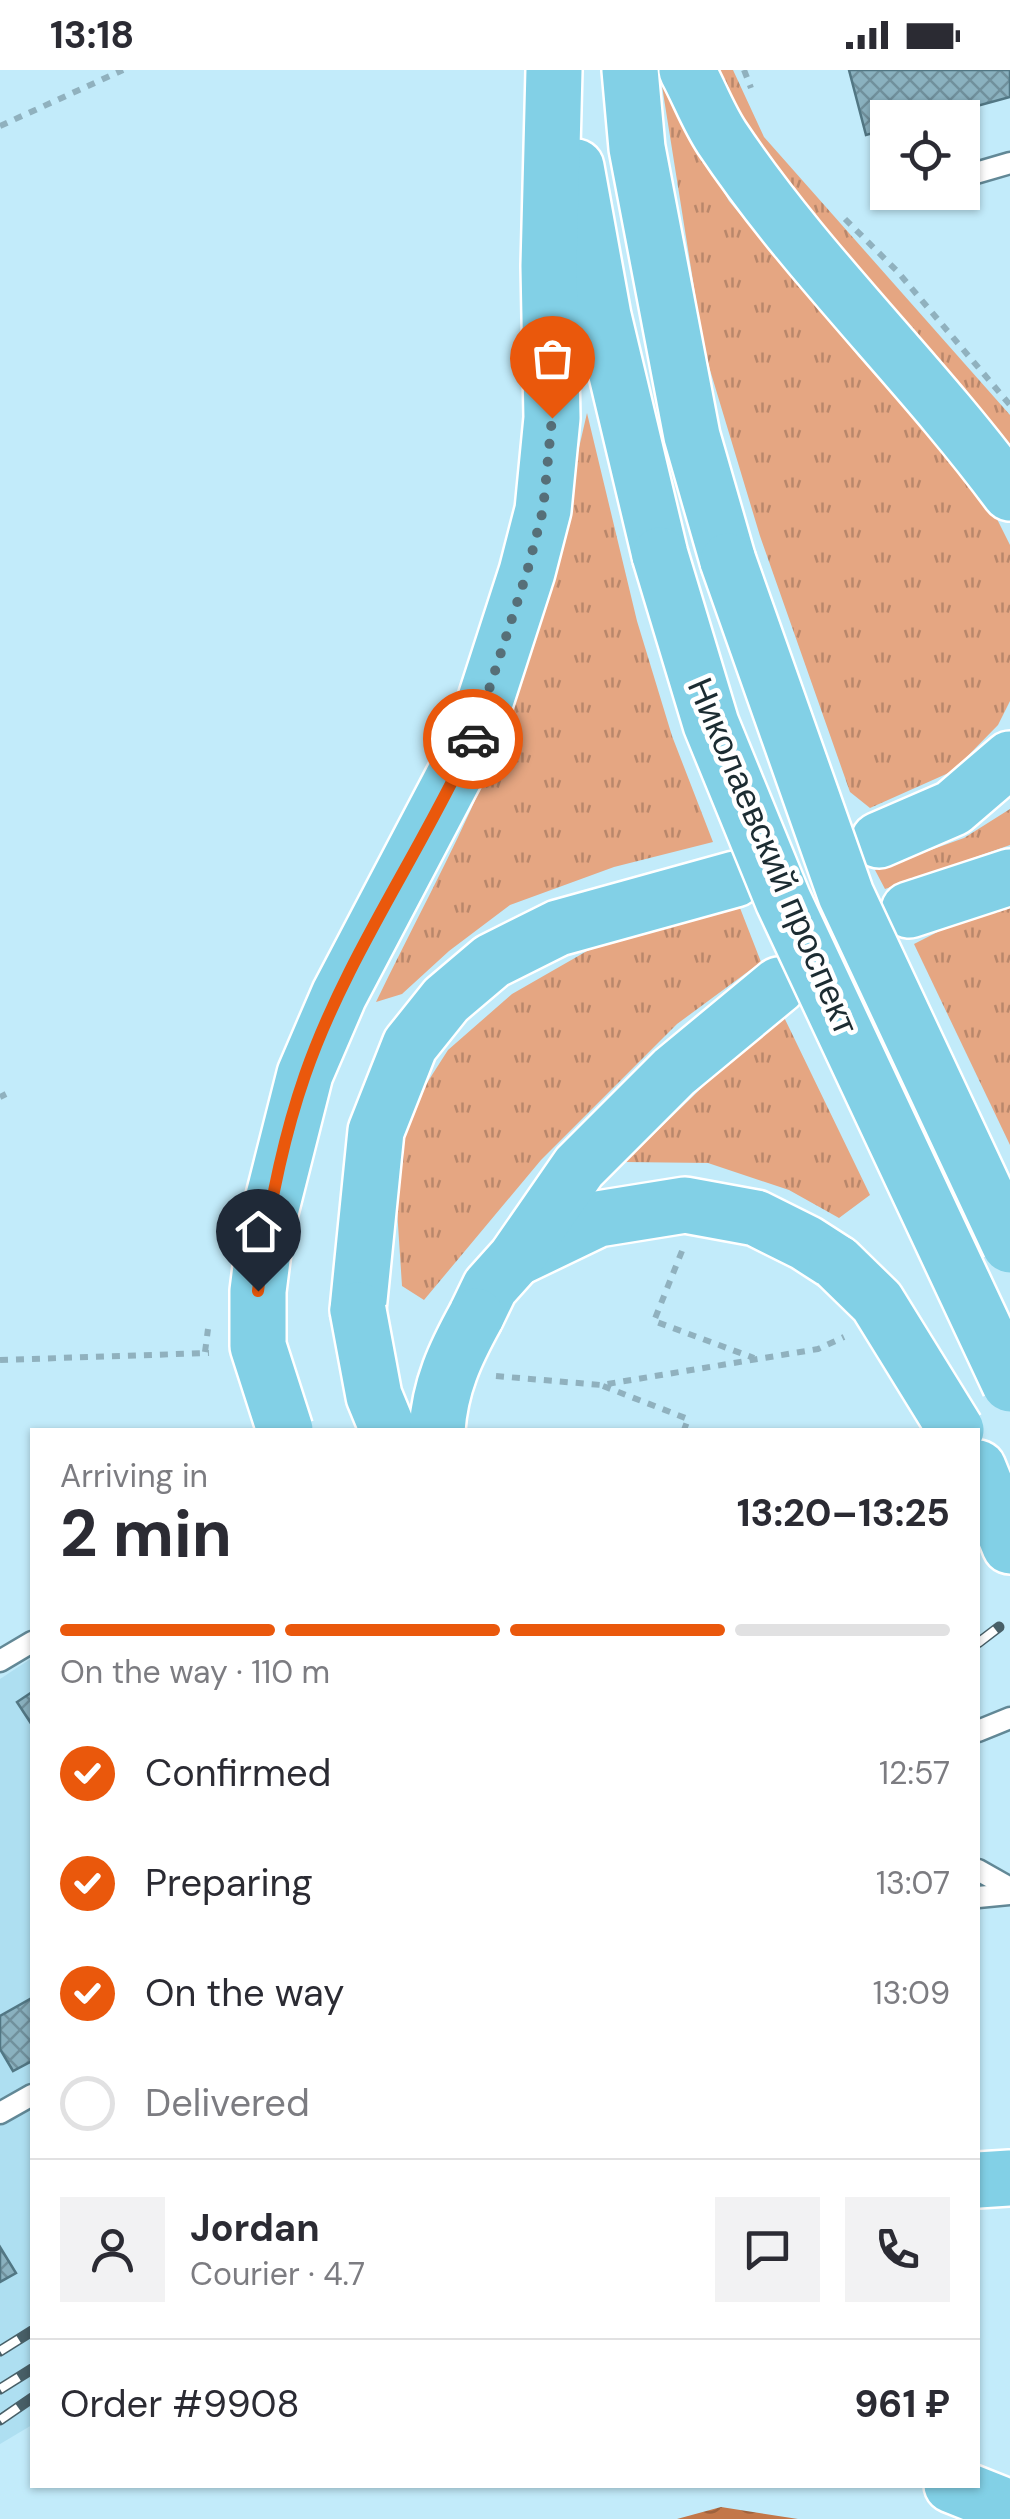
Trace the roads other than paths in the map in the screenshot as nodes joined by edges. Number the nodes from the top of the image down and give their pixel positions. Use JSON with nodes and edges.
{"nodes":[{"id":1,"x":557,"y":70,"type":"edge"},
{"id":2,"x":630,"y":70,"type":"edge"},
{"id":3,"x":687,"y":70,"type":"edge"},
{"id":4,"x":1010,"y":163,"type":"edge"},
{"id":5,"x":980,"y":172,"type":"edge"},
{"id":6,"x":1010,"y":494,"type":"edge"},
{"id":7,"x":1010,"y":760,"type":"edge"},
{"id":8,"x":879,"y":840,"type":"dead end"},
{"id":9,"x":1010,"y":876,"type":"edge"},
{"id":10,"x":735,"y":880,"type":"dead end"},
{"id":11,"x":909,"y":910,"type":"dead end"},
{"id":12,"x":779,"y":985,"type":"dead end"},
{"id":13,"x":1010,"y":1244,"type":"edge"},
{"id":14,"x":516,"y":1258,"type":"junction"},
{"id":15,"x":1010,"y":1384,"type":"edge"},
{"id":16,"x":285,"y":1428,"type":"edge"},
{"id":17,"x":387,"y":1428,"type":"edge"},
{"id":18,"x":437,"y":1428,"type":"edge"},
{"id":19,"x":955,"y":1428,"type":"edge"},
{"id":20,"x":980,"y":1473,"type":"edge"},
{"id":21,"x":1010,"y":1546,"type":"edge"},
{"id":22,"x":30,"y":1643,"type":"edge"},
{"id":23,"x":0,"y":1661,"type":"edge"},
{"id":24,"x":1010,"y":1718,"type":"edge"},
{"id":25,"x":980,"y":1730,"type":"edge"},
{"id":26,"x":980,"y":1871,"type":"edge"},
{"id":27,"x":1010,"y":1891,"type":"edge"},
{"id":28,"x":980,"y":1897,"type":"edge"},
{"id":29,"x":30,"y":2096,"type":"edge"},
{"id":30,"x":0,"y":2113,"type":"edge"},
{"id":31,"x":1010,"y":2178,"type":"edge"},
{"id":32,"x":980,"y":2180,"type":"edge"},
{"id":33,"x":960,"y":2488,"type":"edge"},
{"id":34,"x":1010,"y":2508,"type":"edge"}],
"edges":[{"from":1,"to":15,"type":"main road","name":"Николаевский проспект","bridge":true},
{"from":1,"to":16,"type":"main road","bridge":true},
{"from":2,"to":13,"type":"main road","name":"Николаевский проспект","bridge":true},
{"from":3,"to":6,"type":"main road"},
{"from":4,"to":5,"type":"lane"},
{"from":7,"to":8,"type":"main road"},
{"from":9,"to":11,"type":"main road"},
{"from":10,"to":17,"type":"main road","bridge":true},
{"from":12,"to":14,"type":"main road"},
{"from":14,"to":18,"type":"main road","bridge":true},
{"from":14,"to":19,"type":"main road","bridge":true},
{"from":20,"to":21,"type":"main road"},
{"from":22,"to":23,"type":"lane"},
{"from":24,"to":25,"type":"lane"},
{"from":26,"to":27,"type":"lane"},
{"from":27,"to":28,"type":"lane"},
{"from":29,"to":30,"type":"lane"},
{"from":31,"to":32,"type":"main road"},
{"from":33,"to":34,"type":"main road"}]}
